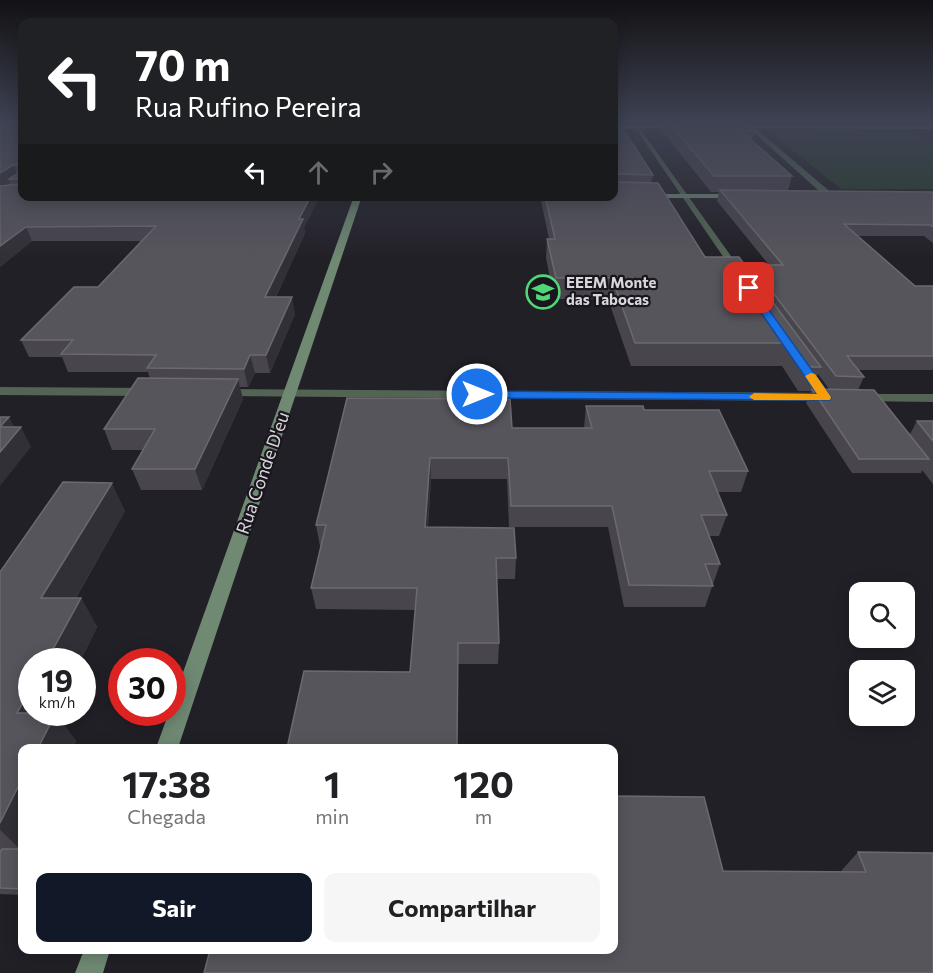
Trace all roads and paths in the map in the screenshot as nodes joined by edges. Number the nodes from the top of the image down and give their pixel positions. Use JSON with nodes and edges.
{"nodes":[{"id":1,"x":665,"y":168,"type":"edge"},
{"id":2,"x":799,"y":168,"type":"edge"},
{"id":3,"x":618,"y":196,"type":"edge"},
{"id":4,"x":685,"y":196,"type":"junction"},
{"id":5,"x":748,"y":196,"type":"edge"},
{"id":6,"x":819,"y":196,"type":"edge"},
{"id":7,"x":831,"y":196,"type":"junction"},
{"id":8,"x":842,"y":197,"type":"edge"},
{"id":9,"x":356,"y":201,"type":"edge"},
{"id":10,"x":745,"y":282,"type":"edge"},
{"id":11,"x":0,"y":391,"type":"edge"},
{"id":12,"x":163,"y":392,"type":"edge"},
{"id":13,"x":210,"y":392,"type":"edge"},
{"id":14,"x":291,"y":393,"type":"junction"},
{"id":15,"x":933,"y":398,"type":"edge"},
{"id":16,"x":168,"y":744,"type":"edge"},
{"id":17,"x":96,"y":954,"type":"edge"},
{"id":18,"x":89,"y":973,"type":"edge"}],
"edges":[{"from":1,"to":4,"type":"street"},
{"from":2,"to":7,"type":"street"},
{"from":3,"to":4,"type":"main road"},
{"from":4,"to":5,"type":"main road"},
{"from":4,"to":10,"type":"street"},
{"from":6,"to":7,"type":"main road"},
{"from":7,"to":8,"type":"main road"},
{"from":9,"to":14,"type":"main road","name":"Rua Conde D'eu"},
{"from":11,"to":12,"type":"street"},
{"from":13,"to":14,"type":"street"},
{"from":14,"to":15,"type":"street"},
{"from":14,"to":16,"type":"main road","name":"Rua Conde D'eu"},
{"from":17,"to":18,"type":"main road"}]}
